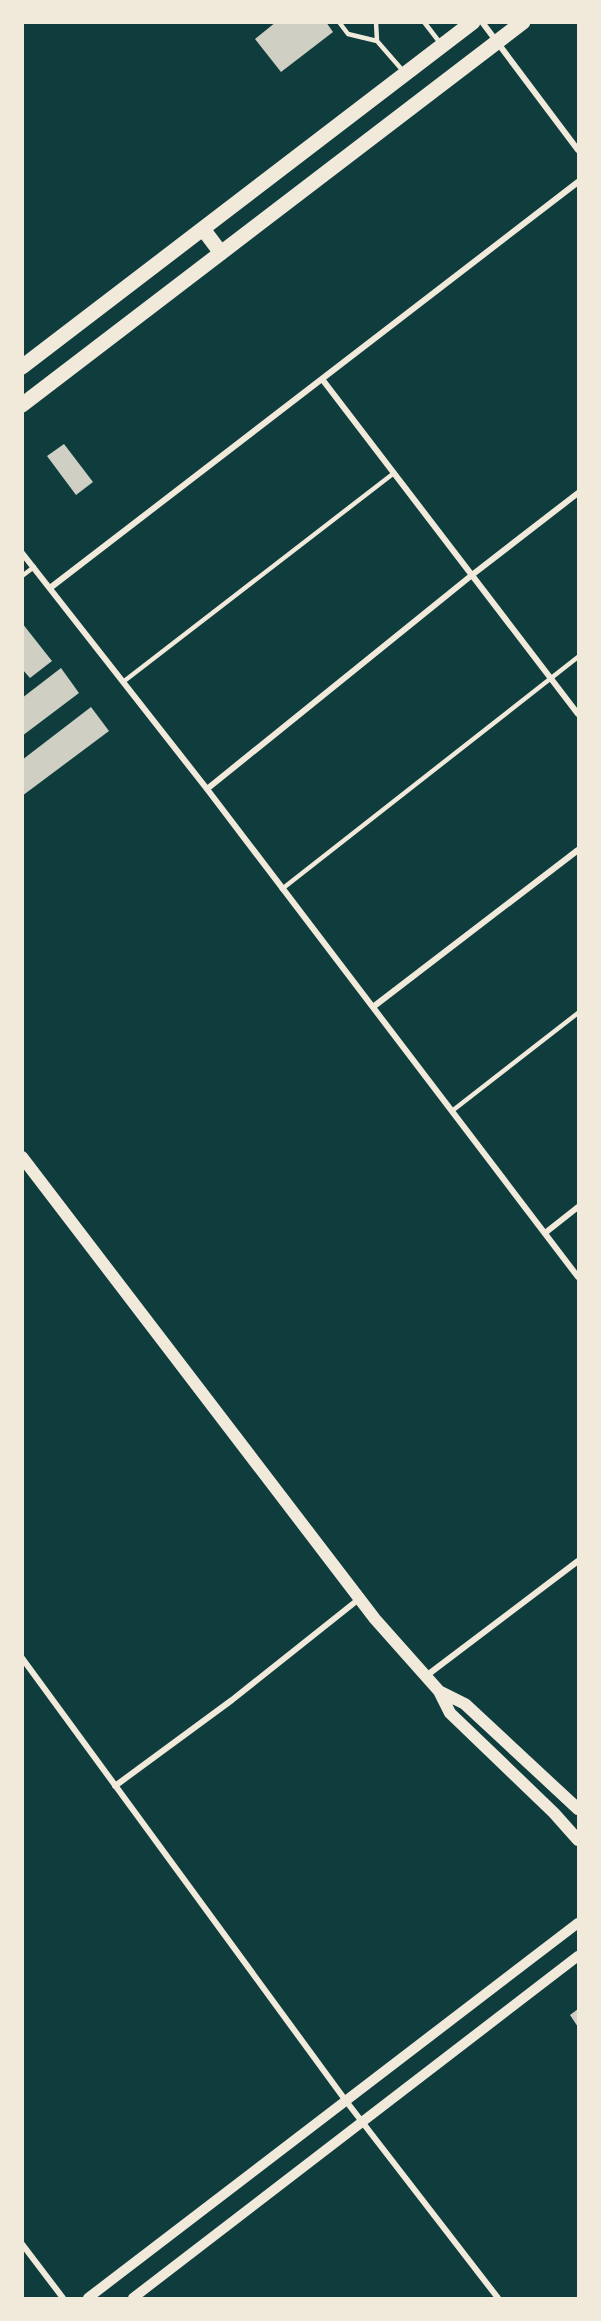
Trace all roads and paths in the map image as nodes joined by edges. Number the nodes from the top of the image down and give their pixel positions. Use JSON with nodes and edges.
{"nodes":[{"id":1,"x":339,"y":22,"type":"edge"},
{"id":2,"x":376,"y":22,"type":"edge"},
{"id":3,"x":424,"y":22,"type":"edge"},
{"id":4,"x":473,"y":22,"type":"edge"},
{"id":5,"x":482,"y":22,"type":"edge"},
{"id":6,"x":523,"y":22,"type":"edge"},
{"id":7,"x":377,"y":41,"type":"junction"},
{"id":8,"x":497,"y":43,"type":"junction"},
{"id":9,"x":442,"y":46,"type":"junction"},
{"id":10,"x":405,"y":74,"type":"junction"},
{"id":11,"x":579,"y":150,"type":"edge"},
{"id":12,"x":579,"y":182,"type":"edge"},
{"id":13,"x":203,"y":229,"type":"junction"},
{"id":14,"x":221,"y":253,"type":"junction"},
{"id":15,"x":22,"y":367,"type":"edge"},
{"id":16,"x":322,"y":379,"type":"junction"},
{"id":17,"x":22,"y":405,"type":"edge"},
{"id":18,"x":394,"y":473,"type":"junction"},
{"id":19,"x":579,"y":493,"type":"edge"},
{"id":20,"x":22,"y":553,"type":"edge"},
{"id":21,"x":34,"y":567,"type":"junction"},
{"id":22,"x":472,"y":575,"type":"junction"},
{"id":23,"x":22,"y":576,"type":"edge"},
{"id":24,"x":50,"y":588,"type":"junction"},
{"id":25,"x":579,"y":657,"type":"edge"},
{"id":26,"x":551,"y":679,"type":"junction"},
{"id":27,"x":123,"y":682,"type":"junction"},
{"id":28,"x":579,"y":714,"type":"edge"},
{"id":29,"x":207,"y":789,"type":"junction"},
{"id":30,"x":579,"y":850,"type":"edge"},
{"id":31,"x":282,"y":889,"type":"junction"},
{"id":32,"x":373,"y":1007,"type":"junction"},
{"id":33,"x":579,"y":1013,"type":"edge"},
{"id":34,"x":452,"y":1111,"type":"junction"},
{"id":35,"x":22,"y":1157,"type":"edge"},
{"id":36,"x":579,"y":1207,"type":"edge"},
{"id":37,"x":545,"y":1233,"type":"junction"},
{"id":38,"x":579,"y":1277,"type":"edge"},
{"id":39,"x":579,"y":1561,"type":"edge"},
{"id":40,"x":359,"y":1599,"type":"junction"},
{"id":41,"x":22,"y":1658,"type":"edge"},
{"id":42,"x":426,"y":1676,"type":"junction"},
{"id":43,"x":439,"y":1690,"type":"junction"},
{"id":44,"x":115,"y":1786,"type":"junction"},
{"id":45,"x":579,"y":1809,"type":"edge"},
{"id":46,"x":579,"y":1840,"type":"edge"},
{"id":47,"x":579,"y":1923,"type":"edge"},
{"id":48,"x":579,"y":1956,"type":"edge"},
{"id":49,"x":346,"y":2101,"type":"junction"},
{"id":50,"x":362,"y":2122,"type":"junction"},
{"id":51,"x":22,"y":2244,"type":"edge"},
{"id":52,"x":63,"y":2298,"type":"edge"},
{"id":53,"x":88,"y":2298,"type":"edge"},
{"id":54,"x":133,"y":2298,"type":"edge"},
{"id":55,"x":498,"y":2298,"type":"edge"}],
"edges":[{"from":1,"to":7,"type":"lane"},
{"from":2,"to":7,"type":"lane"},
{"from":3,"to":9,"type":"lane"},
{"from":4,"to":9,"type":"main road"},
{"from":5,"to":8,"type":"street"},
{"from":6,"to":8,"type":"main road"},
{"from":7,"to":10,"type":"lane"},
{"from":8,"to":11,"type":"street"},
{"from":8,"to":14,"type":"main road"},
{"from":9,"to":10,"type":"main road"},
{"from":10,"to":13,"type":"main road"},
{"from":12,"to":16,"type":"street"},
{"from":13,"to":14,"type":"main road"},
{"from":13,"to":15,"type":"main road"},
{"from":14,"to":17,"type":"main road"},
{"from":16,"to":18,"type":"street"},
{"from":16,"to":24,"type":"street"},
{"from":18,"to":22,"type":"street"},
{"from":18,"to":27,"type":"lane"},
{"from":19,"to":22,"type":"street"},
{"from":20,"to":21,"type":"street"},
{"from":21,"to":23,"type":"lane"},
{"from":21,"to":24,"type":"street"},
{"from":22,"to":26,"type":"street"},
{"from":22,"to":29,"type":"street"},
{"from":24,"to":27,"type":"street"},
{"from":25,"to":26,"type":"lane"},
{"from":26,"to":28,"type":"street"},
{"from":26,"to":31,"type":"lane"},
{"from":27,"to":29,"type":"street"},
{"from":29,"to":31,"type":"street"},
{"from":30,"to":32,"type":"street"},
{"from":31,"to":32,"type":"street"},
{"from":32,"to":34,"type":"street"},
{"from":33,"to":34,"type":"lane"},
{"from":34,"to":37,"type":"street"},
{"from":35,"to":40,"type":"main road"},
{"from":36,"to":37,"type":"street"},
{"from":37,"to":38,"type":"street"},
{"from":39,"to":42,"type":"street"},
{"from":40,"to":42,"type":"main road"},
{"from":40,"to":44,"type":"street"},
{"from":41,"to":44,"type":"street"},
{"from":42,"to":43,"type":"main road"},
{"from":43,"to":45,"type":"main road"},
{"from":43,"to":46,"type":"main road"},
{"from":44,"to":49,"type":"street"},
{"from":47,"to":49,"type":"street"},
{"from":48,"to":50,"type":"street"},
{"from":49,"to":50,"type":"street"},
{"from":49,"to":53,"type":"street"},
{"from":50,"to":54,"type":"street"},
{"from":50,"to":55,"type":"street"},
{"from":51,"to":52,"type":"street"}]}
